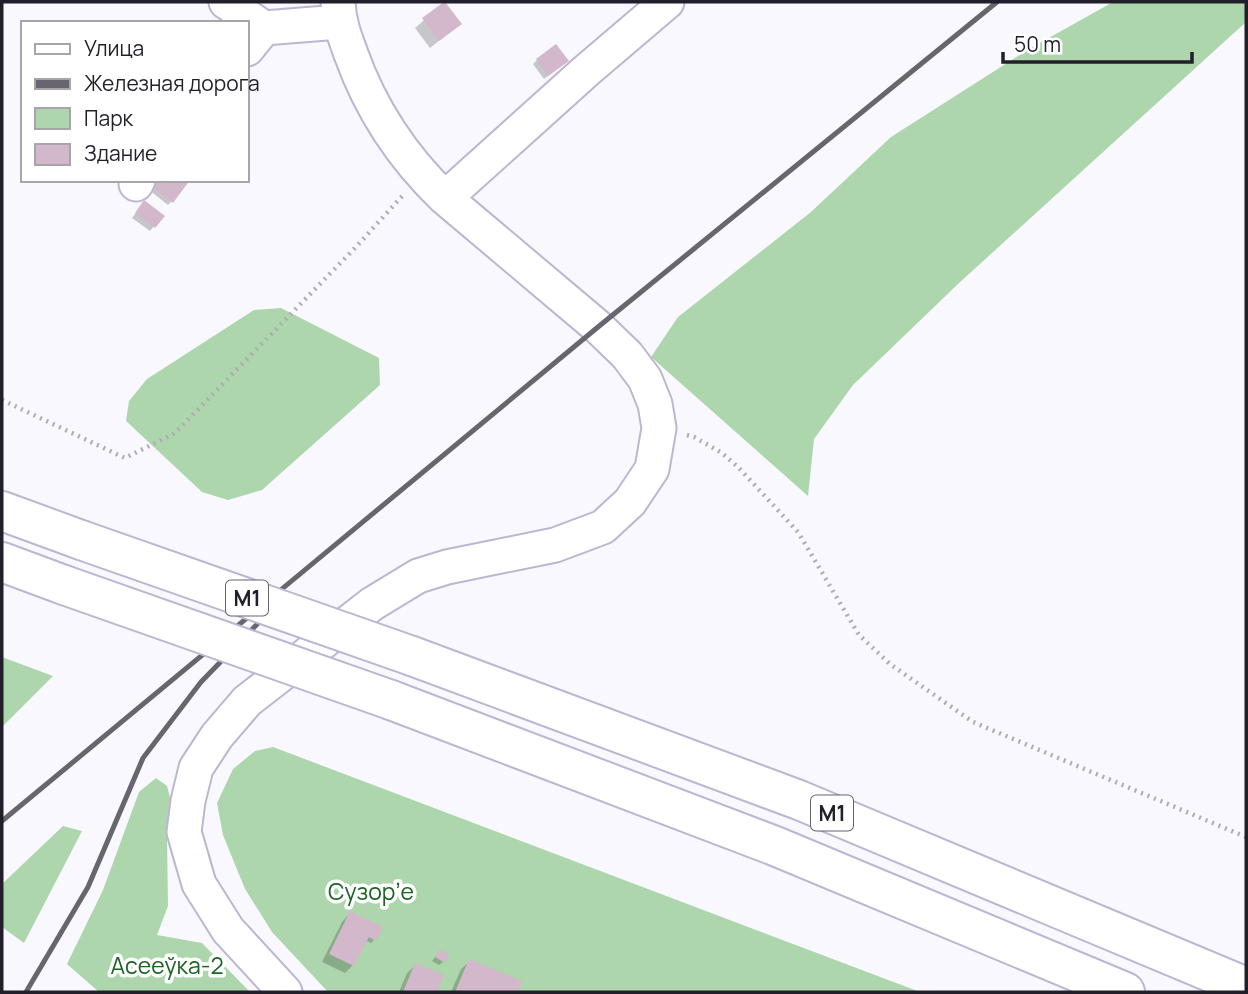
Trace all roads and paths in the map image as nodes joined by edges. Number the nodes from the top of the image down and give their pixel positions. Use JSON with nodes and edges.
{"nodes":[{"id":1,"x":226,"y":2,"type":"edge"},
{"id":2,"x":667,"y":2,"type":"edge"},
{"id":3,"x":338,"y":12,"type":"edge"},
{"id":4,"x":241,"y":21,"type":"edge"},
{"id":5,"x":255,"y":39,"type":"edge"},
{"id":6,"x":422,"y":175,"type":"junction"},
{"id":7,"x":445,"y":198,"type":"junction"},
{"id":8,"x":2,"y":400,"type":"edge"},
{"id":9,"x":659,"y":428,"type":"junction"},
{"id":10,"x":2,"y":511,"type":"edge"},
{"id":11,"x":2,"y":562,"type":"edge"},
{"id":12,"x":1246,"y":837,"type":"edge"},
{"id":13,"x":1246,"y":986,"type":"edge"},
{"id":14,"x":285,"y":992,"type":"edge"},
{"id":15,"x":1125,"y":992,"type":"edge"}],
"edges":[{"from":1,"to":4,"type":"street"},
{"from":2,"to":7,"type":"street"},
{"from":3,"to":5,"type":"street"},
{"from":3,"to":6,"type":"street"},
{"from":6,"to":7,"type":"street"},
{"from":6,"to":8,"type":"path"},
{"from":7,"to":9,"type":"street"},
{"from":9,"to":12,"type":"path"},
{"from":9,"to":14,"type":"street"},
{"from":10,"to":13,"type":"highway","number":"М1","bridge":true},
{"from":11,"to":15,"type":"highway","number":"М1","bridge":true}]}
